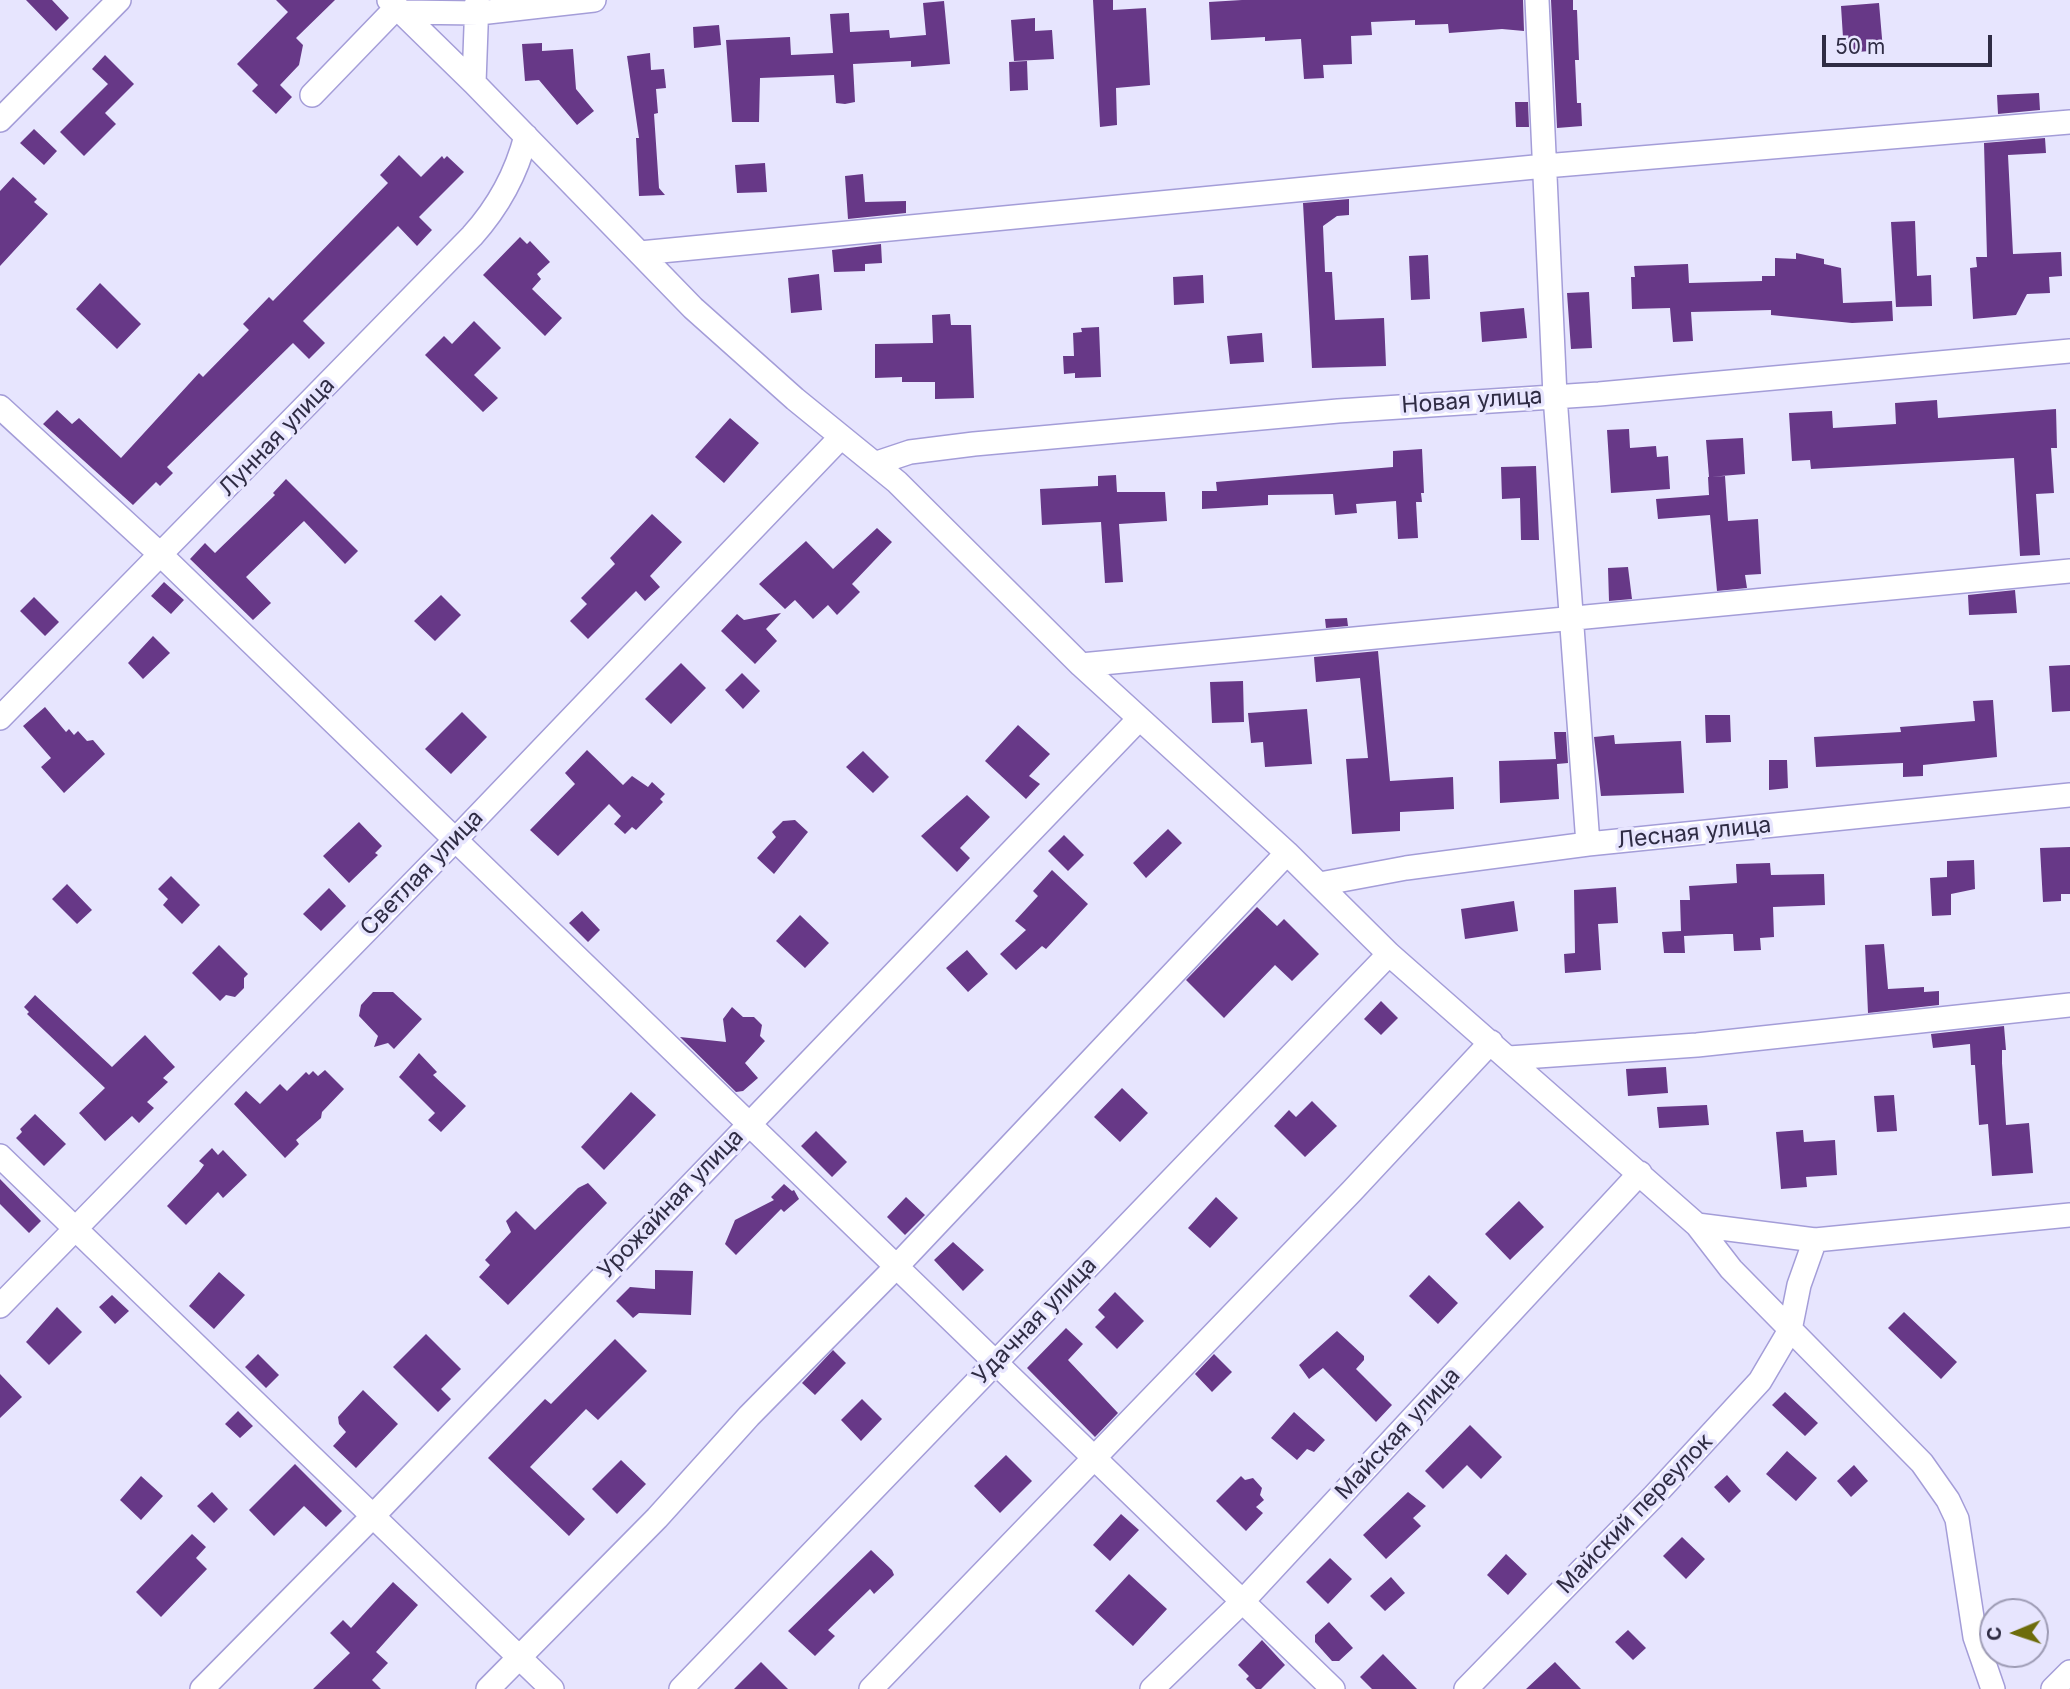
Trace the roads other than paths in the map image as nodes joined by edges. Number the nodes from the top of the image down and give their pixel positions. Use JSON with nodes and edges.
{"nodes":[{"id":1,"x":119,"y":0,"type":"edge"},
{"id":2,"x":594,"y":0,"type":"edge"},
{"id":3,"x":1537,"y":0,"type":"edge"},
{"id":4,"x":396,"y":6,"type":"edge"},
{"id":5,"x":478,"y":7,"type":"edge"},
{"id":6,"x":474,"y":83,"type":"junction"},
{"id":7,"x":312,"y":95,"type":"dead end"},
{"id":8,"x":0,"y":120,"type":"edge"},
{"id":9,"x":2070,"y":122,"type":"edge"},
{"id":10,"x":526,"y":136,"type":"junction"},
{"id":11,"x":1545,"y":166,"type":"junction"},
{"id":12,"x":640,"y":253,"type":"junction"},
{"id":13,"x":2070,"y":351,"type":"edge"},
{"id":14,"x":1555,"y":396,"type":"junction"},
{"id":15,"x":0,"y":407,"type":"edge"},
{"id":16,"x":841,"y":437,"type":"junction"},
{"id":17,"x":877,"y":463,"type":"junction"},
{"id":18,"x":162,"y":555,"type":"junction"},
{"id":19,"x":2070,"y":571,"type":"edge"},
{"id":20,"x":1569,"y":619,"type":"junction"},
{"id":21,"x":1082,"y":665,"type":"junction"},
{"id":22,"x":0,"y":718,"type":"edge"},
{"id":23,"x":1139,"y":719,"type":"junction"},
{"id":24,"x":2070,"y":795,"type":"edge"},
{"id":25,"x":455,"y":840,"type":"junction"},
{"id":26,"x":1588,"y":844,"type":"junction"},
{"id":27,"x":1287,"y":853,"type":"junction"},
{"id":28,"x":1320,"y":884,"type":"junction"},
{"id":29,"x":1389,"y":954,"type":"junction"},
{"id":30,"x":2070,"y":1005,"type":"edge"},
{"id":31,"x":1491,"y":1042,"type":"junction"},
{"id":32,"x":1508,"y":1058,"type":"junction"},
{"id":33,"x":750,"y":1122,"type":"junction"},
{"id":34,"x":0,"y":1156,"type":"edge"},
{"id":35,"x":1640,"y":1173,"type":"junction"},
{"id":36,"x":2070,"y":1215,"type":"edge"},
{"id":37,"x":1697,"y":1225,"type":"junction"},
{"id":38,"x":75,"y":1229,"type":"junction"},
{"id":39,"x":1815,"y":1240,"type":"junction"},
{"id":40,"x":897,"y":1266,"type":"junction"},
{"id":41,"x":0,"y":1306,"type":"edge"},
{"id":42,"x":1790,"y":1330,"type":"junction"},
{"id":43,"x":996,"y":1363,"type":"junction"},
{"id":44,"x":1095,"y":1458,"type":"junction"},
{"id":45,"x":371,"y":1518,"type":"junction"},
{"id":46,"x":1243,"y":1601,"type":"junction"},
{"id":47,"x":518,"y":1657,"type":"junction"},
{"id":48,"x":202,"y":1689,"type":"edge"},
{"id":49,"x":488,"y":1689,"type":"edge"},
{"id":50,"x":552,"y":1689,"type":"edge"},
{"id":51,"x":681,"y":1689,"type":"edge"},
{"id":52,"x":871,"y":1689,"type":"edge"},
{"id":53,"x":1152,"y":1689,"type":"edge"},
{"id":54,"x":1333,"y":1689,"type":"edge"},
{"id":55,"x":1466,"y":1689,"type":"edge"},
{"id":56,"x":1993,"y":1689,"type":"edge"}],
"edges":[{"from":1,"to":8,"type":"street"},
{"from":2,"to":5,"type":"street"},
{"from":3,"to":11,"type":"street"},
{"from":4,"to":5,"type":"street"},
{"from":4,"to":6,"type":"street"},
{"from":4,"to":7,"type":"street"},
{"from":5,"to":6,"type":"street"},
{"from":6,"to":10,"type":"street"},
{"from":9,"to":11,"type":"street"},
{"from":10,"to":12,"type":"street"},
{"from":10,"to":18,"type":"street","name":"Лунная улица"},
{"from":11,"to":12,"type":"street"},
{"from":11,"to":14,"type":"street"},
{"from":12,"to":16,"type":"street"},
{"from":13,"to":14,"type":"street","name":"Новая улица"},
{"from":14,"to":17,"type":"street","name":"Новая улица"},
{"from":14,"to":20,"type":"street"},
{"from":15,"to":18,"type":"street"},
{"from":16,"to":17,"type":"street"},
{"from":16,"to":25,"type":"street","name":"Светлая улица"},
{"from":17,"to":21,"type":"street"},
{"from":18,"to":22,"type":"street","name":"Лунная улица"},
{"from":18,"to":25,"type":"street"},
{"from":19,"to":20,"type":"street"},
{"from":20,"to":21,"type":"street"},
{"from":20,"to":26,"type":"street"},
{"from":21,"to":23,"type":"street"},
{"from":23,"to":27,"type":"street"},
{"from":23,"to":33,"type":"street","name":"Урожайная улица"},
{"from":24,"to":26,"type":"street","name":"Лесная улица"},
{"from":25,"to":33,"type":"street"},
{"from":25,"to":38,"type":"street","name":"Светлая улица"},
{"from":26,"to":28,"type":"street","name":"Лесная улица"},
{"from":27,"to":28,"type":"street"},
{"from":27,"to":40,"type":"street"},
{"from":28,"to":29,"type":"street"},
{"from":29,"to":31,"type":"street"},
{"from":29,"to":43,"type":"street","name":"Удачная улица"},
{"from":30,"to":32,"type":"street"},
{"from":31,"to":32,"type":"street"},
{"from":31,"to":44,"type":"street"},
{"from":32,"to":35,"type":"street"},
{"from":33,"to":40,"type":"street"},
{"from":33,"to":45,"type":"street","name":"Урожайная улица"},
{"from":34,"to":38,"type":"street"},
{"from":35,"to":37,"type":"street"},
{"from":35,"to":46,"type":"street","name":"Майская улица"},
{"from":36,"to":39,"type":"street"},
{"from":37,"to":39,"type":"street"},
{"from":37,"to":42,"type":"street"},
{"from":38,"to":41,"type":"street","name":"Светлая улица"},
{"from":38,"to":45,"type":"street"},
{"from":39,"to":42,"type":"street","name":"Майский переулок"},
{"from":40,"to":43,"type":"street"},
{"from":40,"to":47,"type":"street"},
{"from":42,"to":55,"type":"street","name":"Майский переулок"},
{"from":42,"to":56,"type":"street"},
{"from":43,"to":44,"type":"street"},
{"from":43,"to":51,"type":"street","name":"Удачная улица"},
{"from":44,"to":46,"type":"street"},
{"from":44,"to":52,"type":"street"},
{"from":45,"to":47,"type":"street"},
{"from":45,"to":48,"type":"street","name":"Урожайная улица"},
{"from":46,"to":53,"type":"street","name":"Майская улица"},
{"from":46,"to":54,"type":"street"},
{"from":47,"to":49,"type":"street"},
{"from":47,"to":50,"type":"street"}]}
